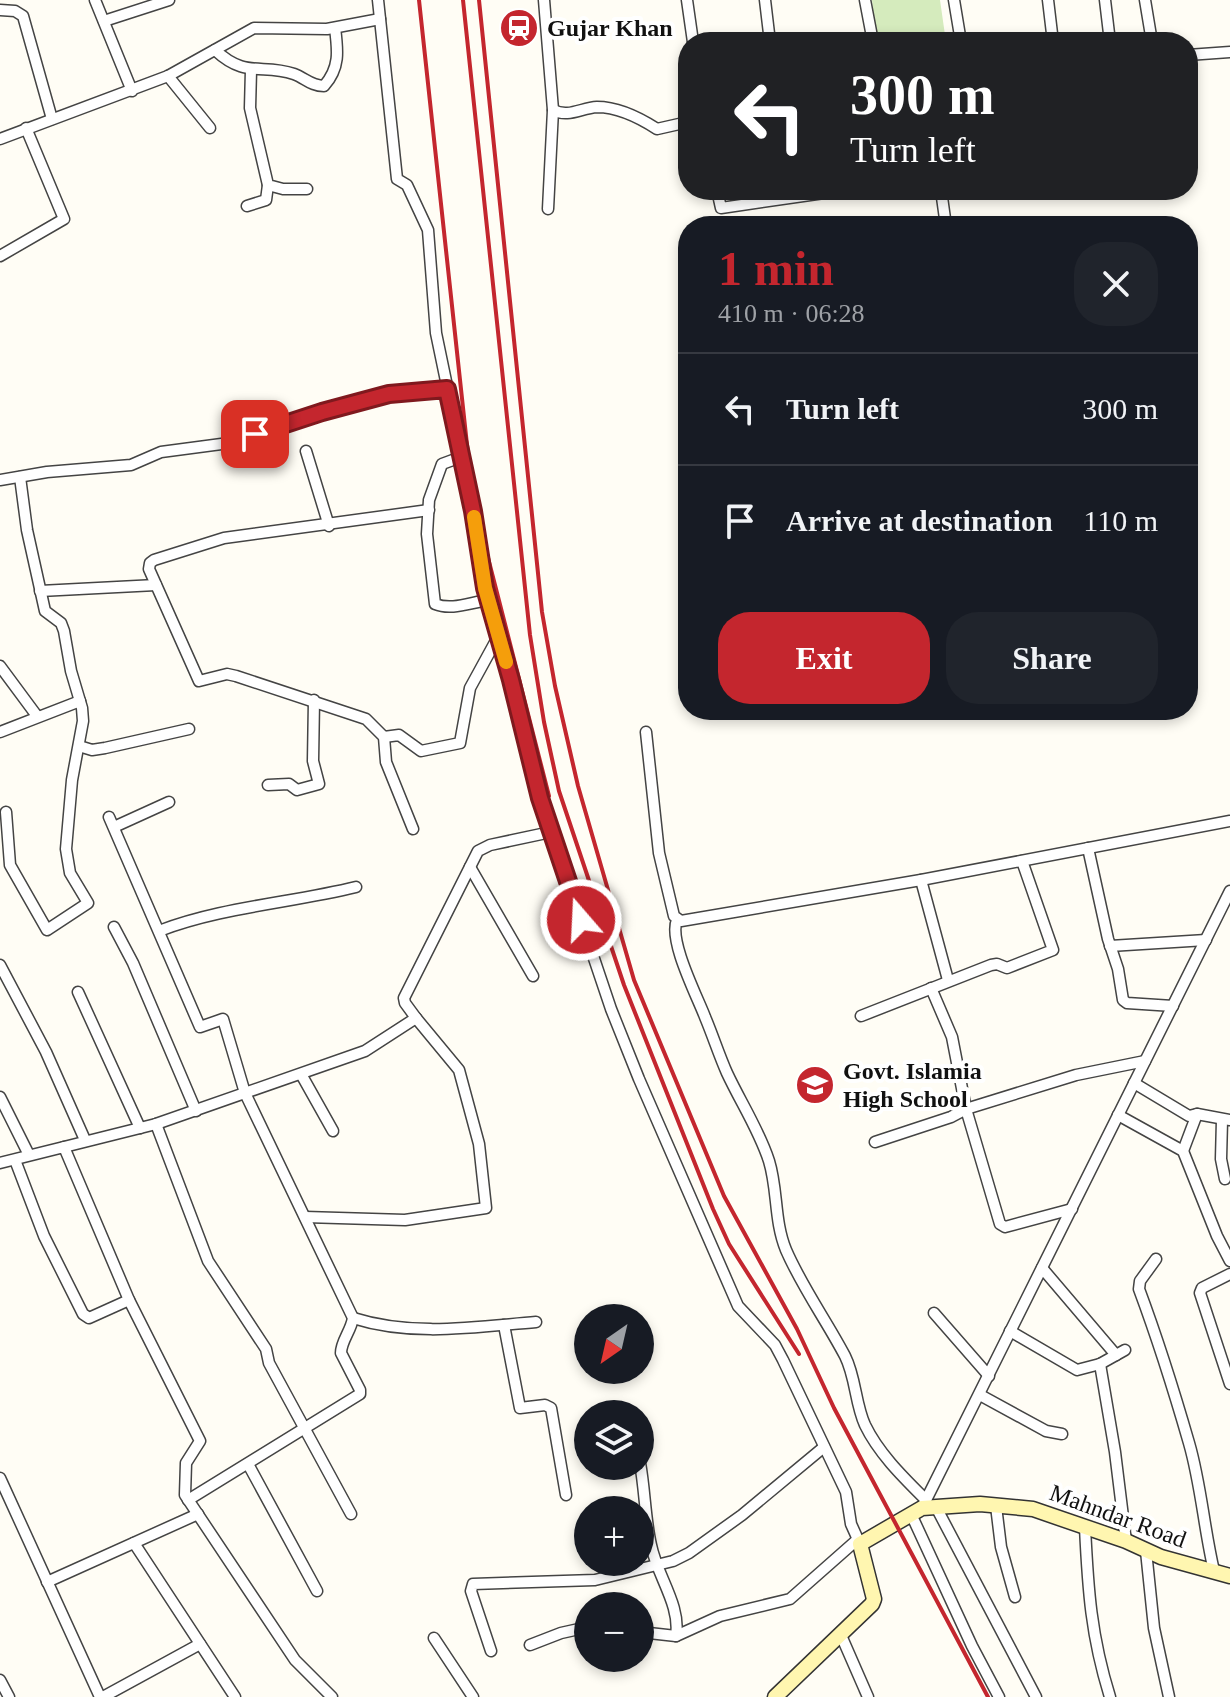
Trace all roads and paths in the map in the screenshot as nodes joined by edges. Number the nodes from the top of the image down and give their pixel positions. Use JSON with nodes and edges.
{"nodes":[{"id":1,"x":95,"y":0,"type":"edge"},
{"id":2,"x":169,"y":0,"type":"edge"},
{"id":3,"x":378,"y":0,"type":"edge"},
{"id":4,"x":544,"y":0,"type":"edge"},
{"id":5,"x":687,"y":0,"type":"edge"},
{"id":6,"x":765,"y":0,"type":"edge"},
{"id":7,"x":865,"y":0,"type":"edge"},
{"id":8,"x":954,"y":0,"type":"edge"},
{"id":9,"x":1048,"y":0,"type":"edge"},
{"id":10,"x":1105,"y":0,"type":"edge"},
{"id":11,"x":1145,"y":0,"type":"edge"},
{"id":12,"x":0,"y":10,"type":"edge"},
{"id":13,"x":380,"y":19,"type":"junction"},
{"id":14,"x":104,"y":21,"type":"junction"},
{"id":15,"x":335,"y":28,"type":"junction"},
{"id":16,"x":692,"y":32,"type":"edge"},
{"id":17,"x":769,"y":32,"type":"edge"},
{"id":18,"x":871,"y":32,"type":"edge"},
{"id":19,"x":959,"y":32,"type":"edge"},
{"id":20,"x":1052,"y":32,"type":"edge"},
{"id":21,"x":1109,"y":32,"type":"edge"},
{"id":22,"x":1150,"y":32,"type":"edge"},
{"id":23,"x":215,"y":50,"type":"junction"},
{"id":24,"x":1230,"y":52,"type":"edge"},
{"id":25,"x":1198,"y":54,"type":"edge"},
{"id":26,"x":251,"y":70,"type":"junction"},
{"id":27,"x":168,"y":76,"type":"junction"},
{"id":28,"x":132,"y":91,"type":"junction"},
{"id":29,"x":553,"y":110,"type":"junction"},
{"id":30,"x":52,"y":119,"type":"junction"},
{"id":31,"x":678,"y":124,"type":"edge"},
{"id":32,"x":26,"y":128,"type":"junction"},
{"id":33,"x":210,"y":128,"type":"dead end"},
{"id":34,"x":0,"y":139,"type":"edge"},
{"id":35,"x":268,"y":185,"type":"junction"},
{"id":36,"x":307,"y":189,"type":"dead end"},
{"id":37,"x":719,"y":200,"type":"edge"},
{"id":38,"x":776,"y":200,"type":"edge"},
{"id":39,"x":247,"y":206,"type":"dead end"},
{"id":40,"x":548,"y":209,"type":"dead end"},
{"id":41,"x":0,"y":256,"type":"edge"},
{"id":42,"x":447,"y":389,"type":"junction"},
{"id":43,"x":306,"y":451,"type":"dead end"},
{"id":44,"x":461,"y":457,"type":"junction"},
{"id":45,"x":20,"y":477,"type":"junction"},
{"id":46,"x":0,"y":480,"type":"edge"},
{"id":47,"x":429,"y":510,"type":"junction"},
{"id":48,"x":329,"y":526,"type":"junction"},
{"id":49,"x":156,"y":585,"type":"junction"},
{"id":50,"x":40,"y":591,"type":"junction"},
{"id":51,"x":489,"y":600,"type":"junction"},
{"id":52,"x":499,"y":635,"type":"junction"},
{"id":53,"x":0,"y":666,"type":"edge"},
{"id":54,"x":314,"y":700,"type":"junction"},
{"id":55,"x":80,"y":701,"type":"junction"},
{"id":56,"x":37,"y":716,"type":"junction"},
{"id":57,"x":189,"y":729,"type":"dead end"},
{"id":58,"x":0,"y":732,"type":"edge"},
{"id":59,"x":646,"y":732,"type":"dead end"},
{"id":60,"x":384,"y":737,"type":"junction"},
{"id":61,"x":79,"y":746,"type":"junction"},
{"id":62,"x":268,"y":785,"type":"dead end"},
{"id":63,"x":169,"y":802,"type":"dead end"},
{"id":64,"x":6,"y":812,"type":"dead end"},
{"id":65,"x":1230,"y":821,"type":"edge"},
{"id":66,"x":413,"y":829,"type":"dead end"},
{"id":67,"x":551,"y":832,"type":"junction"},
{"id":68,"x":1088,"y":848,"type":"junction"},
{"id":69,"x":1022,"y":861,"type":"junction"},
{"id":70,"x":470,"y":867,"type":"junction"},
{"id":71,"x":921,"y":880,"type":"junction"},
{"id":72,"x":356,"y":887,"type":"dead end"},
{"id":73,"x":1230,"y":891,"type":"edge"},
{"id":74,"x":677,"y":920,"type":"junction"},
{"id":75,"x":114,"y":927,"type":"dead end"},
{"id":76,"x":159,"y":931,"type":"junction"},
{"id":77,"x":1206,"y":940,"type":"junction"},
{"id":78,"x":1110,"y":946,"type":"junction"},
{"id":79,"x":0,"y":965,"type":"edge"},
{"id":80,"x":533,"y":976,"type":"dead end"},
{"id":81,"x":948,"y":980,"type":"junction"},
{"id":82,"x":931,"y":988,"type":"junction"},
{"id":83,"x":78,"y":992,"type":"dead end"},
{"id":84,"x":1173,"y":1006,"type":"junction"},
{"id":85,"x":861,"y":1016,"type":"dead end"},
{"id":86,"x":416,"y":1018,"type":"junction"},
{"id":87,"x":1145,"y":1061,"type":"junction"},
{"id":88,"x":301,"y":1074,"type":"junction"},
{"id":89,"x":1134,"y":1083,"type":"junction"},
{"id":90,"x":245,"y":1093,"type":"junction"},
{"id":91,"x":0,"y":1097,"type":"edge"},
{"id":92,"x":966,"y":1109,"type":"junction"},
{"id":93,"x":196,"y":1111,"type":"junction"},
{"id":94,"x":1197,"y":1114,"type":"junction"},
{"id":95,"x":1118,"y":1115,"type":"junction"},
{"id":96,"x":1226,"y":1120,"type":"edge"},
{"id":97,"x":156,"y":1124,"type":"junction"},
{"id":98,"x":140,"y":1128,"type":"junction"},
{"id":99,"x":333,"y":1131,"type":"dead end"},
{"id":100,"x":85,"y":1140,"type":"junction"},
{"id":101,"x":875,"y":1142,"type":"dead end"},
{"id":102,"x":64,"y":1147,"type":"junction"},
{"id":103,"x":1183,"y":1151,"type":"junction"},
{"id":104,"x":29,"y":1155,"type":"junction"},
{"id":105,"x":15,"y":1160,"type":"junction"},
{"id":106,"x":0,"y":1163,"type":"edge"},
{"id":107,"x":1225,"y":1179,"type":"dead end"},
{"id":108,"x":1072,"y":1209,"type":"junction"},
{"id":109,"x":305,"y":1217,"type":"junction"},
{"id":110,"x":1156,"y":1259,"type":"dead end"},
{"id":111,"x":1230,"y":1261,"type":"edge"},
{"id":112,"x":1042,"y":1268,"type":"junction"},
{"id":113,"x":1230,"y":1274,"type":"edge"},
{"id":114,"x":129,"y":1300,"type":"junction"},
{"id":115,"x":934,"y":1313,"type":"dead end"},
{"id":116,"x":353,"y":1318,"type":"junction"},
{"id":117,"x":536,"y":1322,"type":"dead end"},
{"id":118,"x":504,"y":1325,"type":"junction"},
{"id":119,"x":1010,"y":1331,"type":"junction"},
{"id":120,"x":1100,"y":1364,"type":"junction"},
{"id":121,"x":989,"y":1376,"type":"junction"},
{"id":122,"x":1230,"y":1384,"type":"edge"},
{"id":123,"x":980,"y":1395,"type":"junction"},
{"id":124,"x":304,"y":1428,"type":"junction"},
{"id":125,"x":1062,"y":1434,"type":"dead end"},
{"id":126,"x":824,"y":1447,"type":"junction"},
{"id":127,"x":248,"y":1464,"type":"junction"},
{"id":128,"x":0,"y":1478,"type":"edge"},
{"id":129,"x":642,"y":1480,"type":"edge"},
{"id":130,"x":566,"y":1495,"type":"dead end"},
{"id":131,"x":188,"y":1500,"type":"junction"},
{"id":132,"x":996,"y":1506,"type":"junction"},
{"id":133,"x":924,"y":1507,"type":"junction"},
{"id":134,"x":198,"y":1514,"type":"junction"},
{"id":135,"x":351,"y":1514,"type":"dead end"},
{"id":136,"x":1085,"y":1527,"type":"junction"},
{"id":137,"x":859,"y":1541,"type":"junction"},
{"id":138,"x":1126,"y":1541,"type":"junction"},
{"id":139,"x":134,"y":1543,"type":"junction"},
{"id":140,"x":1146,"y":1551,"type":"junction"},
{"id":141,"x":657,"y":1566,"type":"junction"},
{"id":142,"x":1214,"y":1571,"type":"junction"},
{"id":143,"x":1230,"y":1576,"type":"edge"},
{"id":144,"x":47,"y":1582,"type":"junction"},
{"id":145,"x":317,"y":1591,"type":"dead end"},
{"id":146,"x":1015,"y":1597,"type":"dead end"},
{"id":147,"x":574,"y":1630,"type":"edge"},
{"id":148,"x":840,"y":1633,"type":"junction"},
{"id":149,"x":654,"y":1634,"type":"edge"},
{"id":150,"x":676,"y":1636,"type":"junction"},
{"id":151,"x":434,"y":1638,"type":"dead end"},
{"id":152,"x":200,"y":1644,"type":"junction"},
{"id":153,"x":530,"y":1645,"type":"dead end"},
{"id":154,"x":491,"y":1651,"type":"dead end"},
{"id":155,"x":0,"y":1680,"type":"edge"},
{"id":156,"x":9,"y":1697,"type":"edge"},
{"id":157,"x":102,"y":1697,"type":"edge"},
{"id":158,"x":235,"y":1697,"type":"edge"},
{"id":159,"x":332,"y":1697,"type":"edge"},
{"id":160,"x":473,"y":1697,"type":"edge"},
{"id":161,"x":775,"y":1697,"type":"edge"},
{"id":162,"x":868,"y":1697,"type":"edge"},
{"id":163,"x":999,"y":1697,"type":"edge"},
{"id":164,"x":1036,"y":1697,"type":"edge"},
{"id":165,"x":1110,"y":1697,"type":"edge"},
{"id":166,"x":1169,"y":1697,"type":"edge"}],
"edges":[{"from":1,"to":14,"type":"street"},
{"from":2,"to":14,"type":"street"},
{"from":3,"to":13,"type":"street"},
{"from":4,"to":29,"type":"street"},
{"from":5,"to":16,"type":"street"},
{"from":6,"to":17,"type":"street"},
{"from":7,"to":18,"type":"street"},
{"from":8,"to":19,"type":"street"},
{"from":9,"to":20,"type":"street"},
{"from":10,"to":21,"type":"street"},
{"from":11,"to":22,"type":"street"},
{"from":12,"to":30,"type":"street"},
{"from":13,"to":15,"type":"street"},
{"from":13,"to":42,"type":"street"},
{"from":14,"to":28,"type":"street"},
{"from":15,"to":23,"type":"street"},
{"from":15,"to":26,"type":"street"},
{"from":23,"to":26,"type":"street"},
{"from":23,"to":27,"type":"street"},
{"from":24,"to":25,"type":"street"},
{"from":26,"to":35,"type":"street"},
{"from":27,"to":28,"type":"street"},
{"from":27,"to":33,"type":"street"},
{"from":28,"to":30,"type":"street"},
{"from":29,"to":31,"type":"street"},
{"from":29,"to":40,"type":"street"},
{"from":30,"to":32,"type":"street"},
{"from":32,"to":34,"type":"street"},
{"from":32,"to":41,"type":"street"},
{"from":35,"to":36,"type":"street"},
{"from":35,"to":39,"type":"street"},
{"from":37,"to":38,"type":"street"},
{"from":42,"to":44,"type":"street"},
{"from":42,"to":45,"type":"street"},
{"from":43,"to":48,"type":"street"},
{"from":44,"to":47,"type":"street"},
{"from":44,"to":51,"type":"street"},
{"from":45,"to":46,"type":"street"},
{"from":45,"to":50,"type":"street"},
{"from":47,"to":48,"type":"street"},
{"from":47,"to":51,"type":"street"},
{"from":48,"to":49,"type":"street"},
{"from":49,"to":50,"type":"street"},
{"from":49,"to":54,"type":"street"},
{"from":50,"to":55,"type":"street"},
{"from":51,"to":52,"type":"street"},
{"from":52,"to":60,"type":"street"},
{"from":52,"to":67,"type":"street"},
{"from":53,"to":56,"type":"street"},
{"from":54,"to":60,"type":"street"},
{"from":54,"to":62,"type":"street"},
{"from":55,"to":56,"type":"street"},
{"from":55,"to":61,"type":"street"},
{"from":56,"to":58,"type":"street"},
{"from":57,"to":61,"type":"street"},
{"from":59,"to":74,"type":"street"},
{"from":60,"to":66,"type":"street"},
{"from":61,"to":64,"type":"street"},
{"from":63,"to":76,"type":"street"},
{"from":65,"to":68,"type":"street"},
{"from":67,"to":70,"type":"street"},
{"from":67,"to":126,"type":"street"},
{"from":68,"to":69,"type":"street"},
{"from":68,"to":78,"type":"street"},
{"from":69,"to":71,"type":"street"},
{"from":69,"to":81,"type":"street"},
{"from":70,"to":80,"type":"street"},
{"from":70,"to":86,"type":"street"},
{"from":71,"to":74,"type":"street"},
{"from":71,"to":81,"type":"street"},
{"from":72,"to":76,"type":"street"},
{"from":73,"to":77,"type":"street"},
{"from":74,"to":133,"type":"street"},
{"from":75,"to":93,"type":"street"},
{"from":76,"to":90,"type":"street"},
{"from":77,"to":78,"type":"street"},
{"from":77,"to":84,"type":"street"},
{"from":78,"to":84,"type":"street"},
{"from":79,"to":100,"type":"street"},
{"from":81,"to":82,"type":"street"},
{"from":82,"to":85,"type":"street"},
{"from":82,"to":92,"type":"street"},
{"from":83,"to":98,"type":"street"},
{"from":84,"to":87,"type":"street"},
{"from":86,"to":88,"type":"street"},
{"from":86,"to":109,"type":"street"},
{"from":87,"to":89,"type":"street"},
{"from":87,"to":92,"type":"street"},
{"from":88,"to":90,"type":"street"},
{"from":88,"to":99,"type":"street"},
{"from":89,"to":94,"type":"street"},
{"from":89,"to":95,"type":"street"},
{"from":90,"to":93,"type":"street"},
{"from":90,"to":109,"type":"street"},
{"from":91,"to":104,"type":"street"},
{"from":92,"to":101,"type":"street"},
{"from":92,"to":108,"type":"street"},
{"from":93,"to":97,"type":"street"},
{"from":94,"to":96,"type":"street"},
{"from":94,"to":103,"type":"street"},
{"from":95,"to":103,"type":"street"},
{"from":95,"to":108,"type":"street"},
{"from":96,"to":107,"type":"street"},
{"from":97,"to":98,"type":"street"},
{"from":97,"to":124,"type":"street"},
{"from":98,"to":100,"type":"street"},
{"from":100,"to":102,"type":"street"},
{"from":102,"to":104,"type":"street"},
{"from":102,"to":114,"type":"street"},
{"from":103,"to":111,"type":"street"},
{"from":104,"to":105,"type":"street"},
{"from":105,"to":106,"type":"street"},
{"from":105,"to":114,"type":"street"},
{"from":108,"to":112,"type":"street"},
{"from":109,"to":116,"type":"street"},
{"from":110,"to":142,"type":"street"},
{"from":112,"to":119,"type":"street"},
{"from":112,"to":120,"type":"street"},
{"from":113,"to":122,"type":"street"},
{"from":114,"to":131,"type":"street"},
{"from":115,"to":121,"type":"street"},
{"from":116,"to":118,"type":"street"},
{"from":116,"to":124,"type":"street"},
{"from":117,"to":118,"type":"street"},
{"from":118,"to":130,"type":"street"},
{"from":119,"to":120,"type":"street"},
{"from":119,"to":121,"type":"street"},
{"from":120,"to":138,"type":"street"},
{"from":121,"to":123,"type":"street"},
{"from":123,"to":125,"type":"street"},
{"from":123,"to":133,"type":"street"},
{"from":124,"to":127,"type":"street"},
{"from":124,"to":135,"type":"street"},
{"from":126,"to":137,"type":"street"},
{"from":126,"to":141,"type":"street"},
{"from":127,"to":131,"type":"street"},
{"from":127,"to":145,"type":"street"},
{"from":128,"to":144,"type":"street"},
{"from":129,"to":141,"type":"street"},
{"from":131,"to":134,"type":"street"},
{"from":132,"to":133,"type":"street","name":"Mahndar Road"},
{"from":132,"to":136,"type":"street","name":"Mahndar Road"},
{"from":132,"to":146,"type":"street"},
{"from":133,"to":137,"type":"street","name":"Mahndar Road"},
{"from":133,"to":163,"type":"street"},
{"from":133,"to":164,"type":"street"},
{"from":134,"to":139,"type":"street"},
{"from":134,"to":159,"type":"street"},
{"from":136,"to":138,"type":"street","name":"Mahndar Road"},
{"from":136,"to":165,"type":"street"},
{"from":137,"to":148,"type":"street"},
{"from":137,"to":150,"type":"street"},
{"from":138,"to":140,"type":"street","name":"Mahndar Road"},
{"from":139,"to":144,"type":"street"},
{"from":139,"to":152,"type":"street"},
{"from":140,"to":142,"type":"street","name":"Mahndar Road"},
{"from":140,"to":166,"type":"street"},
{"from":141,"to":150,"type":"street"},
{"from":141,"to":154,"type":"street"},
{"from":142,"to":143,"type":"street","name":"Mahndar Road"},
{"from":144,"to":157,"type":"street"},
{"from":147,"to":153,"type":"street"},
{"from":148,"to":161,"type":"street"},
{"from":148,"to":162,"type":"street"},
{"from":149,"to":150,"type":"street"},
{"from":151,"to":160,"type":"street"},
{"from":152,"to":157,"type":"street"},
{"from":152,"to":158,"type":"street"},
{"from":155,"to":156,"type":"street"}]}
